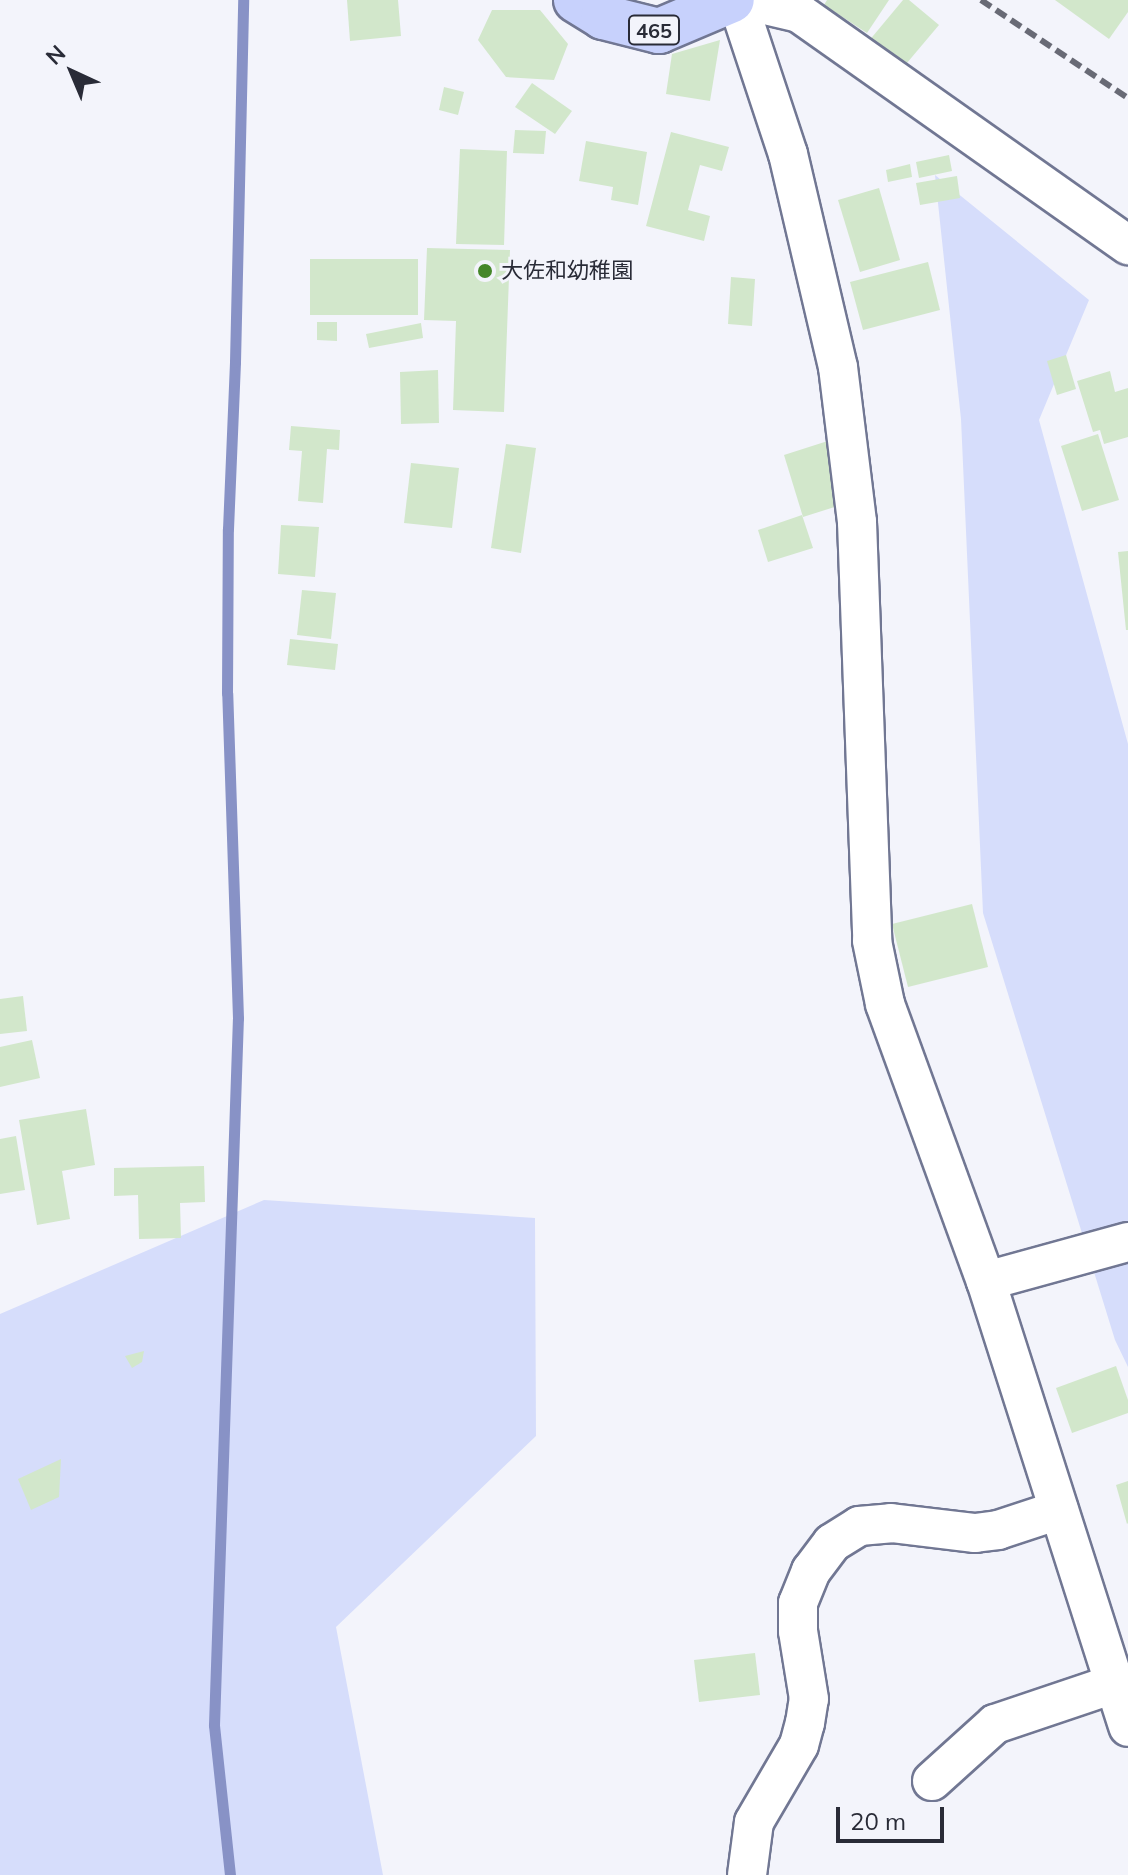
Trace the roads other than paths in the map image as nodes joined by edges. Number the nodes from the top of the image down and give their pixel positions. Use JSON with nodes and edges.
{"nodes":[{"id":1,"x":576,"y":0,"type":"edge"},
{"id":2,"x":734,"y":0,"type":"edge"},
{"id":3,"x":744,"y":0,"type":"edge"},
{"id":4,"x":1128,"y":245,"type":"edge"},
{"id":5,"x":1128,"y":1242,"type":"edge"},
{"id":6,"x":986,"y":1281,"type":"junction"},
{"id":7,"x":1059,"y":1510,"type":"junction"},
{"id":8,"x":1114,"y":1684,"type":"junction"},
{"id":9,"x":1128,"y":1727,"type":"edge"},
{"id":10,"x":932,"y":1781,"type":"dead end"},
{"id":11,"x":747,"y":1875,"type":"edge"}],
"edges":[{"from":1,"to":2,"type":"highway","number":"465"},
{"from":2,"to":6,"type":"street"},
{"from":3,"to":4,"type":"street"},
{"from":5,"to":6,"type":"street"},
{"from":6,"to":7,"type":"street"},
{"from":7,"to":8,"type":"street"},
{"from":7,"to":11,"type":"street"},
{"from":8,"to":9,"type":"street"},
{"from":8,"to":10,"type":"street"}]}
